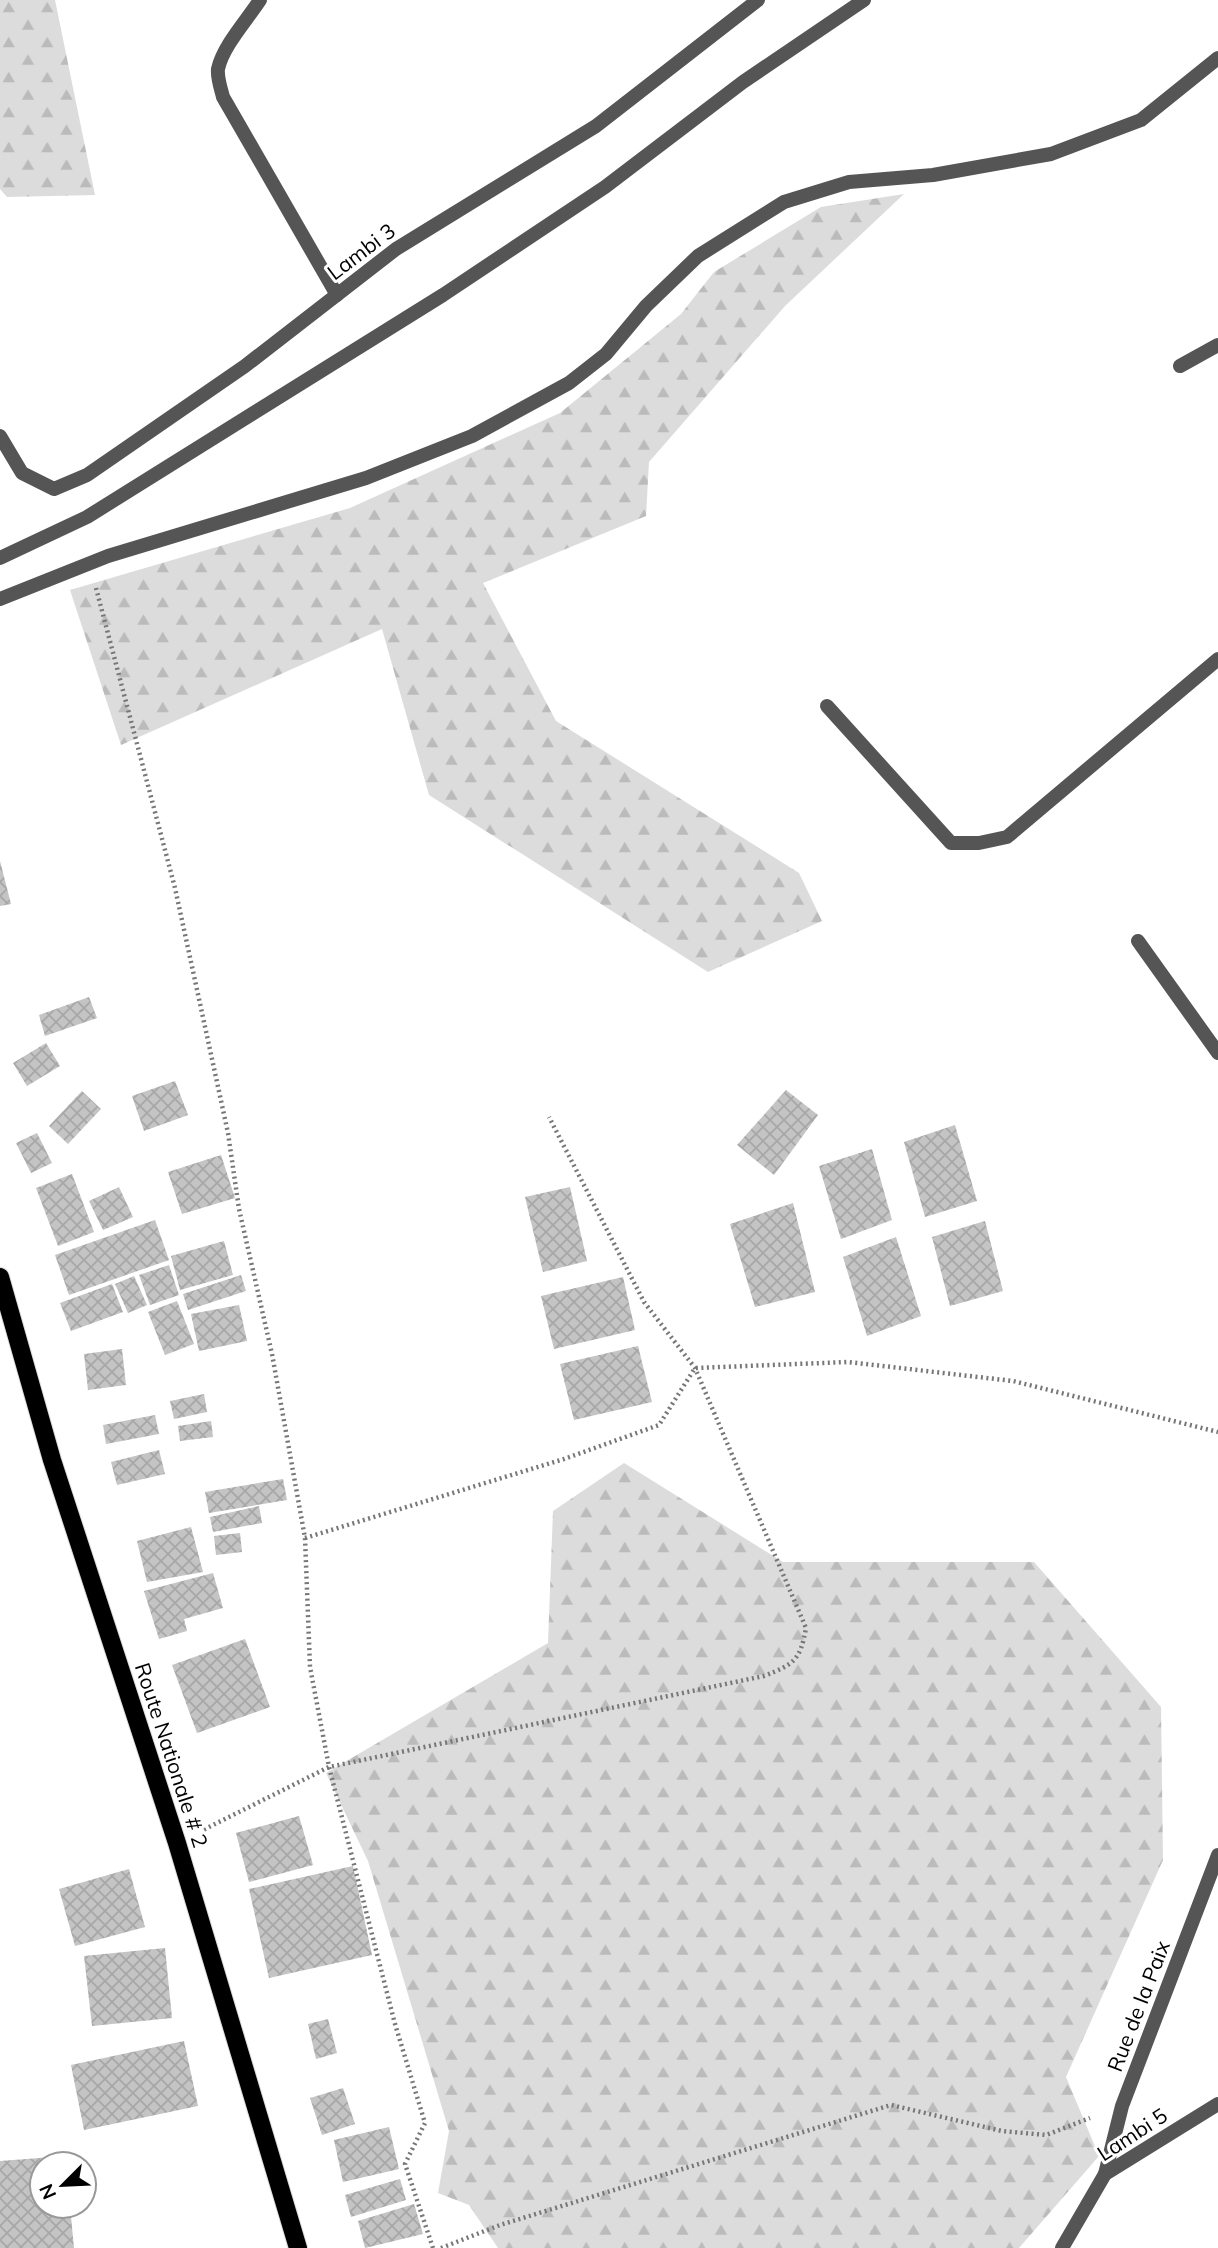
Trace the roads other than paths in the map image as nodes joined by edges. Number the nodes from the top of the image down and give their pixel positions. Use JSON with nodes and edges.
{"nodes":[{"id":1,"x":260,"y":0,"type":"edge"},
{"id":2,"x":758,"y":0,"type":"edge"},
{"id":3,"x":864,"y":0,"type":"edge"},
{"id":4,"x":1218,"y":58,"type":"edge"},
{"id":5,"x":337,"y":295,"type":"junction"},
{"id":6,"x":1218,"y":345,"type":"edge"},
{"id":7,"x":1180,"y":366,"type":"dead end"},
{"id":8,"x":0,"y":436,"type":"edge"},
{"id":9,"x":0,"y":558,"type":"edge"},
{"id":10,"x":0,"y":598,"type":"edge"},
{"id":11,"x":1218,"y":659,"type":"edge"},
{"id":12,"x":827,"y":706,"type":"dead end"},
{"id":13,"x":1138,"y":941,"type":"dead end"},
{"id":14,"x":1218,"y":1053,"type":"edge"},
{"id":15,"x":0,"y":1277,"type":"edge"},
{"id":16,"x":1218,"y":1855,"type":"edge"},
{"id":17,"x":1218,"y":2104,"type":"edge"},
{"id":18,"x":1105,"y":2174,"type":"junction"},
{"id":19,"x":298,"y":2248,"type":"edge"},
{"id":20,"x":1062,"y":2248,"type":"edge"}],
"edges":[{"from":1,"to":5,"type":"street"},
{"from":2,"to":5,"type":"street","name":"Lambi 3"},
{"from":3,"to":9,"type":"street"},
{"from":4,"to":10,"type":"street"},
{"from":5,"to":8,"type":"street","name":"Lambi 3"},
{"from":6,"to":7,"type":"street"},
{"from":11,"to":12,"type":"street"},
{"from":13,"to":14,"type":"street"},
{"from":15,"to":19,"type":"main road","name":"Route Nationale # 2"},
{"from":16,"to":18,"type":"street","name":"Rue de la Paix"},
{"from":17,"to":18,"type":"street","name":"Lambi 5"},
{"from":18,"to":20,"type":"street","name":"Lambi 5"}]}
